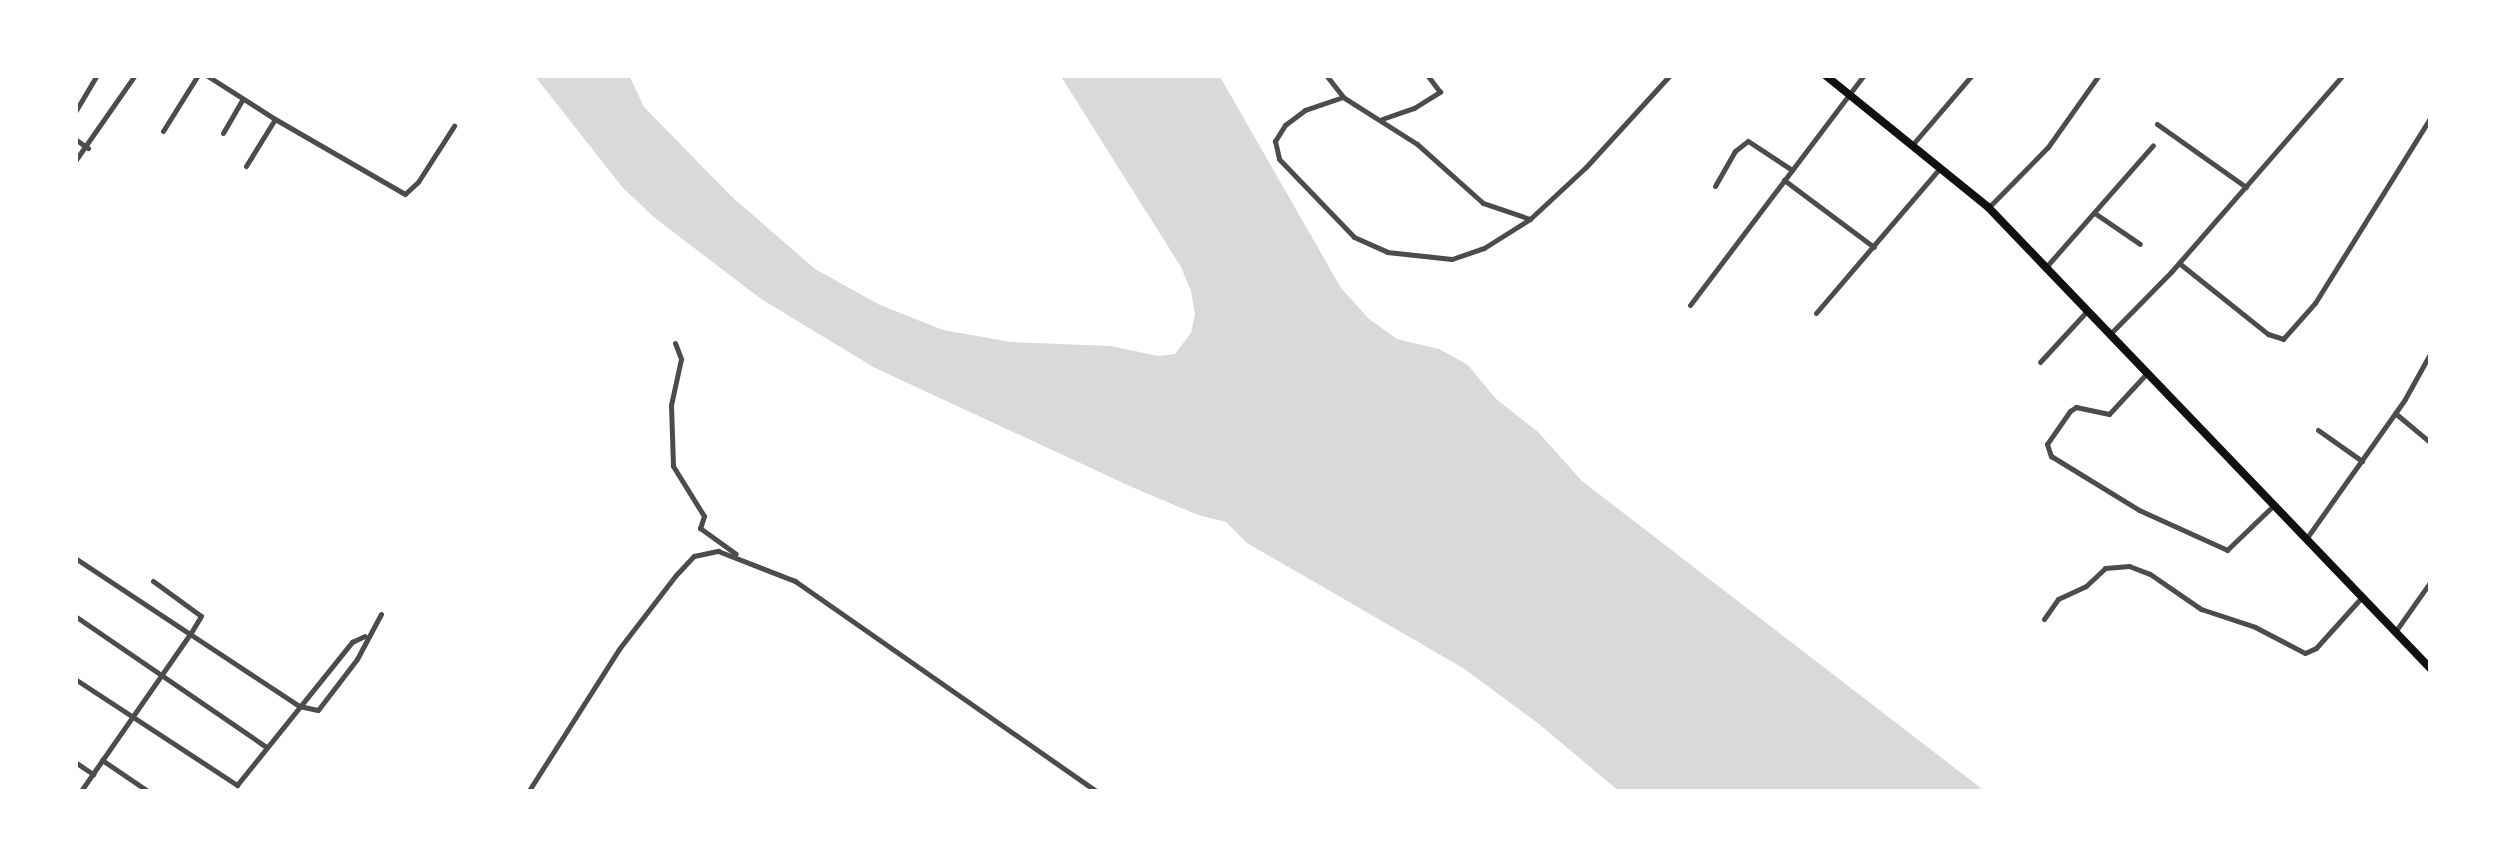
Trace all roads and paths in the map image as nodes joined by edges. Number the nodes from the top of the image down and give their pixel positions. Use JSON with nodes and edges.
{"nodes":[{"id":1,"x":97,"y":75,"type":"edge"},
{"id":2,"x":135,"y":75,"type":"edge"},
{"id":3,"x":198,"y":75,"type":"edge"},
{"id":4,"x":206,"y":75,"type":"edge"},
{"id":5,"x":1326,"y":75,"type":"edge"},
{"id":6,"x":1428,"y":75,"type":"edge"},
{"id":7,"x":1670,"y":75,"type":"edge"},
{"id":8,"x":1824,"y":75,"type":"edge"},
{"id":9,"x":1864,"y":75,"type":"edge"},
{"id":10,"x":1972,"y":75,"type":"edge"},
{"id":11,"x":2099,"y":75,"type":"edge"},
{"id":12,"x":2342,"y":75,"type":"edge"},
{"id":13,"x":1849,"y":94,"type":"junction"},
{"id":14,"x":1343,"y":97,"type":"junction"},
{"id":15,"x":243,"y":99,"type":"junction"},
{"id":16,"x":75,"y":112,"type":"edge"},
{"id":17,"x":2431,"y":116,"type":"edge"},
{"id":18,"x":275,"y":119,"type":"junction"},
{"id":19,"x":1382,"y":119,"type":"junction"},
{"id":20,"x":2157,"y":124,"type":"dead end"},
{"id":21,"x":454,"y":126,"type":"dead end"},
{"id":22,"x":163,"y":131,"type":"dead end"},
{"id":23,"x":223,"y":133,"type":"dead end"},
{"id":24,"x":75,"y":139,"type":"edge"},
{"id":25,"x":1913,"y":144,"type":"junction"},
{"id":26,"x":2153,"y":145,"type":"dead end"},
{"id":27,"x":88,"y":148,"type":"junction"},
{"id":28,"x":75,"y":161,"type":"edge"},
{"id":29,"x":246,"y":166,"type":"dead end"},
{"id":30,"x":1942,"y":166,"type":"junction"},
{"id":31,"x":1792,"y":170,"type":"junction"},
{"id":32,"x":1784,"y":180,"type":"junction"},
{"id":33,"x":1714,"y":186,"type":"dead end"},
{"id":34,"x":2246,"y":187,"type":"junction"},
{"id":35,"x":1988,"y":207,"type":"junction"},
{"id":36,"x":2096,"y":214,"type":"junction"},
{"id":37,"x":1530,"y":219,"type":"junction"},
{"id":38,"x":2140,"y":244,"type":"dead end"},
{"id":39,"x":1874,"y":247,"type":"junction"},
{"id":40,"x":2180,"y":263,"type":"junction"},
{"id":41,"x":2046,"y":267,"type":"junction"},
{"id":42,"x":1690,"y":305,"type":"dead end"},
{"id":43,"x":2088,"y":311,"type":"junction"},
{"id":44,"x":1816,"y":313,"type":"dead end"},
{"id":45,"x":2110,"y":334,"type":"junction"},
{"id":46,"x":675,"y":343,"type":"dead end"},
{"id":47,"x":2431,"y":352,"type":"edge"},
{"id":48,"x":2040,"y":362,"type":"dead end"},
{"id":49,"x":2147,"y":372,"type":"junction"},
{"id":50,"x":2394,"y":413,"type":"junction"},
{"id":51,"x":2318,"y":430,"type":"dead end"},
{"id":52,"x":2431,"y":444,"type":"edge"},
{"id":53,"x":2362,"y":461,"type":"junction"},
{"id":54,"x":2274,"y":504,"type":"junction"},
{"id":55,"x":2306,"y":539,"type":"junction"},
{"id":56,"x":738,"y":556,"type":"junction"},
{"id":57,"x":76,"y":561,"type":"edge"},
{"id":58,"x":154,"y":581,"type":"dead end"},
{"id":59,"x":2431,"y":582,"type":"edge"},
{"id":60,"x":2362,"y":597,"type":"junction"},
{"id":61,"x":381,"y":614,"type":"dead end"},
{"id":62,"x":75,"y":616,"type":"edge"},
{"id":63,"x":2044,"y":619,"type":"dead end"},
{"id":64,"x":2395,"y":632,"type":"junction"},
{"id":65,"x":190,"y":634,"type":"junction"},
{"id":66,"x":366,"y":636,"type":"junction"},
{"id":67,"x":2431,"y":670,"type":"edge"},
{"id":68,"x":160,"y":676,"type":"junction"},
{"id":69,"x":75,"y":679,"type":"edge"},
{"id":70,"x":299,"y":706,"type":"junction"},
{"id":71,"x":132,"y":718,"type":"junction"},
{"id":72,"x":266,"y":747,"type":"junction"},
{"id":73,"x":102,"y":761,"type":"junction"},
{"id":74,"x":75,"y":762,"type":"edge"},
{"id":75,"x":92,"y":774,"type":"junction"},
{"id":76,"x":80,"y":792,"type":"edge"},
{"id":77,"x":148,"y":792,"type":"edge"},
{"id":78,"x":528,"y":792,"type":"edge"},
{"id":79,"x":1098,"y":792,"type":"edge"}],
"edges":[{"from":1,"to":16,"type":"street"},
{"from":2,"to":27,"type":"street"},
{"from":3,"to":22,"type":"street"},
{"from":4,"to":15,"type":"street"},
{"from":5,"to":14,"type":"street"},
{"from":6,"to":19,"type":"street"},
{"from":7,"to":37,"type":"street"},
{"from":8,"to":13,"type":"main road"},
{"from":9,"to":13,"type":"street"},
{"from":10,"to":25,"type":"street"},
{"from":11,"to":35,"type":"street"},
{"from":12,"to":34,"type":"street"},
{"from":13,"to":25,"type":"main road"},
{"from":13,"to":31,"type":"street"},
{"from":14,"to":19,"type":"street"},
{"from":14,"to":37,"type":"street"},
{"from":15,"to":18,"type":"street"},
{"from":15,"to":23,"type":"street"},
{"from":17,"to":40,"type":"street"},
{"from":18,"to":21,"type":"street"},
{"from":18,"to":29,"type":"street"},
{"from":19,"to":37,"type":"street"},
{"from":20,"to":34,"type":"street"},
{"from":24,"to":27,"type":"street"},
{"from":25,"to":30,"type":"main road"},
{"from":26,"to":36,"type":"street"},
{"from":27,"to":28,"type":"street"},
{"from":30,"to":35,"type":"main road"},
{"from":30,"to":39,"type":"street"},
{"from":31,"to":32,"type":"street"},
{"from":31,"to":33,"type":"street"},
{"from":32,"to":39,"type":"street"},
{"from":32,"to":42,"type":"street"},
{"from":34,"to":40,"type":"street"},
{"from":35,"to":41,"type":"main road"},
{"from":36,"to":38,"type":"street"},
{"from":36,"to":41,"type":"street"},
{"from":39,"to":44,"type":"street"},
{"from":40,"to":45,"type":"street"},
{"from":41,"to":43,"type":"main road"},
{"from":43,"to":45,"type":"main road"},
{"from":43,"to":48,"type":"street"},
{"from":45,"to":49,"type":"main road"},
{"from":46,"to":56,"type":"street"},
{"from":47,"to":50,"type":"street"},
{"from":49,"to":54,"type":"main road"},
{"from":49,"to":54,"type":"street"},
{"from":50,"to":52,"type":"street"},
{"from":50,"to":53,"type":"street"},
{"from":51,"to":53,"type":"street"},
{"from":53,"to":55,"type":"street"},
{"from":54,"to":55,"type":"main road"},
{"from":55,"to":60,"type":"main road"},
{"from":56,"to":78,"type":"street"},
{"from":56,"to":79,"type":"street"},
{"from":57,"to":65,"type":"street"},
{"from":58,"to":65,"type":"street"},
{"from":59,"to":64,"type":"street"},
{"from":60,"to":63,"type":"street"},
{"from":60,"to":64,"type":"main road"},
{"from":61,"to":66,"type":"street"},
{"from":62,"to":68,"type":"street"},
{"from":64,"to":67,"type":"main road"},
{"from":65,"to":68,"type":"street"},
{"from":65,"to":70,"type":"street"},
{"from":66,"to":70,"type":"street"},
{"from":66,"to":70,"type":"street"},
{"from":68,"to":71,"type":"street"},
{"from":68,"to":72,"type":"street"},
{"from":69,"to":71,"type":"street"},
{"from":70,"to":72,"type":"street"},
{"from":71,"to":72,"type":"street"},
{"from":71,"to":73,"type":"street"},
{"from":73,"to":75,"type":"street"},
{"from":73,"to":77,"type":"street"},
{"from":74,"to":75,"type":"street"},
{"from":75,"to":76,"type":"street"}]}
